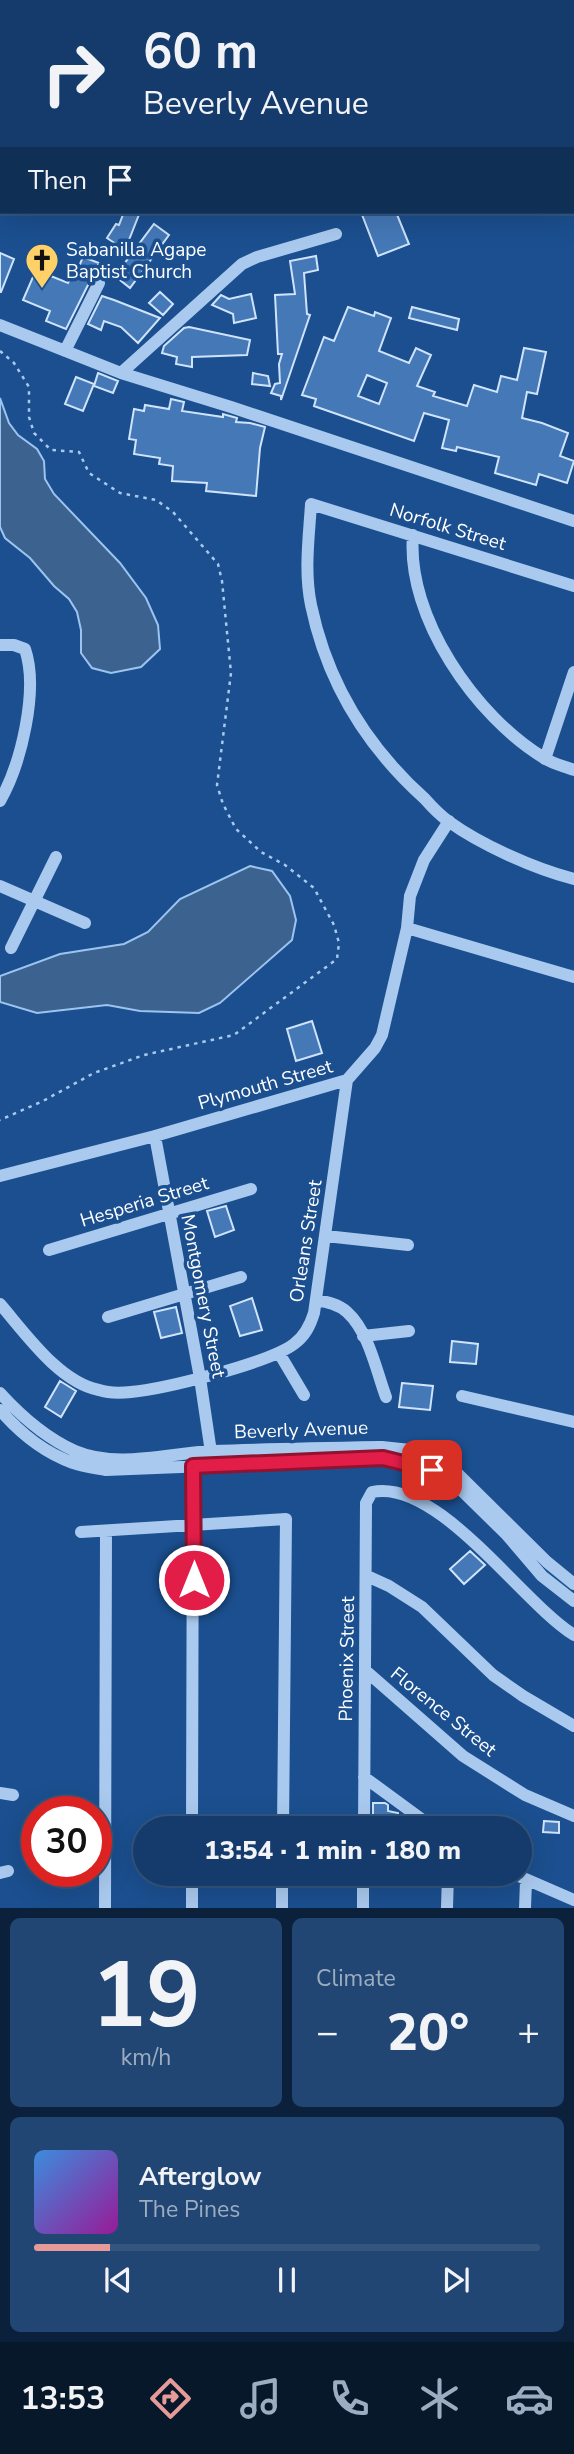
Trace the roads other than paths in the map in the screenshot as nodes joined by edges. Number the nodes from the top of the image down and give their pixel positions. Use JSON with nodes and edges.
{"nodes":[{"id":1,"x":336,"y":234,"type":"dead end"},
{"id":2,"x":99,"y":284,"type":"dead end"},
{"id":3,"x":0,"y":325,"type":"edge"},
{"id":4,"x":65,"y":351,"type":"junction"},
{"id":5,"x":121,"y":373,"type":"junction"},
{"id":6,"x":574,"y":521,"type":"edge"},
{"id":7,"x":413,"y":535,"type":"junction"},
{"id":8,"x":574,"y":586,"type":"edge"},
{"id":9,"x":0,"y":645,"type":"edge"},
{"id":10,"x":574,"y":672,"type":"edge"},
{"id":11,"x":545,"y":759,"type":"junction"},
{"id":12,"x":574,"y":770,"type":"edge"},
{"id":13,"x":0,"y":801,"type":"edge"},
{"id":14,"x":449,"y":821,"type":"junction"},
{"id":15,"x":57,"y":857,"type":"dead end"},
{"id":16,"x":574,"y":879,"type":"edge"},
{"id":17,"x":0,"y":886,"type":"edge"},
{"id":18,"x":34,"y":903,"type":"junction"},
{"id":19,"x":85,"y":923,"type":"dead end"},
{"id":20,"x":407,"y":928,"type":"junction"},
{"id":21,"x":11,"y":948,"type":"dead end"},
{"id":22,"x":574,"y":977,"type":"edge"},
{"id":23,"x":347,"y":1080,"type":"junction"},
{"id":24,"x":155,"y":1136,"type":"junction"},
{"id":25,"x":0,"y":1175,"type":"edge"},
{"id":26,"x":251,"y":1189,"type":"dead end"},
{"id":27,"x":169,"y":1214,"type":"junction"},
{"id":28,"x":326,"y":1236,"type":"junction"},
{"id":29,"x":408,"y":1245,"type":"dead end"},
{"id":30,"x":49,"y":1250,"type":"dead end"},
{"id":31,"x":241,"y":1278,"type":"dead end"},
{"id":32,"x":185,"y":1295,"type":"junction"},
{"id":33,"x":316,"y":1300,"type":"junction"},
{"id":34,"x":0,"y":1304,"type":"edge"},
{"id":35,"x":108,"y":1317,"type":"dead end"},
{"id":36,"x":409,"y":1331,"type":"dead end"},
{"id":37,"x":363,"y":1336,"type":"junction"},
{"id":38,"x":279,"y":1353,"type":"junction"},
{"id":39,"x":200,"y":1378,"type":"junction"},
{"id":40,"x":0,"y":1392,"type":"edge"},
{"id":41,"x":304,"y":1395,"type":"dead end"},
{"id":42,"x":462,"y":1396,"type":"dead end"},
{"id":43,"x":386,"y":1397,"type":"dead end"},
{"id":44,"x":0,"y":1410,"type":"edge"},
{"id":45,"x":10,"y":1422,"type":"edge"},
{"id":46,"x":574,"y":1422,"type":"edge"},
{"id":47,"x":211,"y":1451,"type":"junction"},
{"id":48,"x":193,"y":1452,"type":"junction"},
{"id":49,"x":213,"y":1465,"type":"junction"},
{"id":50,"x":193,"y":1466,"type":"junction"},
{"id":51,"x":194,"y":1525,"type":"junction"},
{"id":52,"x":106,"y":1531,"type":"junction"},
{"id":53,"x":81,"y":1532,"type":"dead end"},
{"id":54,"x":367,"y":1576,"type":"junction"},
{"id":55,"x":574,"y":1584,"type":"edge"},
{"id":56,"x":574,"y":1601,"type":"edge"},
{"id":57,"x":574,"y":1635,"type":"edge"},
{"id":58,"x":366,"y":1671,"type":"junction"},
{"id":59,"x":574,"y":1726,"type":"edge"},
{"id":60,"x":364,"y":1777,"type":"junction"},
{"id":61,"x":192,"y":1816,"type":"edge"},
{"id":62,"x":283,"y":1816,"type":"edge"},
{"id":63,"x":364,"y":1816,"type":"edge"},
{"id":64,"x":417,"y":1816,"type":"edge"},
{"id":65,"x":574,"y":1816,"type":"edge"},
{"id":66,"x":532,"y":1882,"type":"edge"},
{"id":67,"x":192,"y":1886,"type":"edge"},
{"id":68,"x":282,"y":1886,"type":"edge"},
{"id":69,"x":363,"y":1886,"type":"edge"},
{"id":70,"x":448,"y":1886,"type":"edge"},
{"id":71,"x":521,"y":1886,"type":"edge"},
{"id":72,"x":574,"y":1900,"type":"edge"},
{"id":73,"x":105,"y":1908,"type":"edge"},
{"id":74,"x":192,"y":1908,"type":"edge"},
{"id":75,"x":282,"y":1908,"type":"edge"},
{"id":76,"x":363,"y":1908,"type":"edge"},
{"id":77,"x":447,"y":1908,"type":"edge"},
{"id":78,"x":524,"y":1908,"type":"edge"}],
"edges":[{"from":1,"to":5,"type":"street"},
{"from":2,"to":4,"type":"street"},
{"from":3,"to":4,"type":"street"},
{"from":4,"to":5,"type":"street"},
{"from":5,"to":6,"type":"street"},
{"from":7,"to":8,"type":"street","name":"Norfolk Street"},
{"from":7,"to":11,"type":"street"},
{"from":7,"to":14,"type":"street","name":"Norfolk Street"},
{"from":9,"to":13,"type":"street"},
{"from":10,"to":11,"type":"street"},
{"from":11,"to":12,"type":"street"},
{"from":14,"to":16,"type":"street"},
{"from":14,"to":20,"type":"street","name":"Plymouth Street"},
{"from":15,"to":18,"type":"street"},
{"from":17,"to":18,"type":"street"},
{"from":18,"to":19,"type":"street"},
{"from":18,"to":21,"type":"street"},
{"from":20,"to":22,"type":"street"},
{"from":20,"to":23,"type":"street","name":"Plymouth Street"},
{"from":23,"to":24,"type":"street","name":"Plymouth Street"},
{"from":23,"to":28,"type":"street","name":"Orleans Street"},
{"from":24,"to":25,"type":"street","name":"Plymouth Street"},
{"from":24,"to":27,"type":"street","name":"Montgomery Street"},
{"from":26,"to":27,"type":"street","name":"Hesperia Street"},
{"from":27,"to":30,"type":"street","name":"Hesperia Street"},
{"from":27,"to":32,"type":"street","name":"Montgomery Street"},
{"from":28,"to":29,"type":"street"},
{"from":28,"to":33,"type":"street","name":"Orleans Street"},
{"from":31,"to":32,"type":"street"},
{"from":32,"to":35,"type":"street"},
{"from":32,"to":39,"type":"street","name":"Montgomery Street"},
{"from":33,"to":37,"type":"street"},
{"from":33,"to":38,"type":"street","name":"Orleans Street"},
{"from":34,"to":39,"type":"street","name":"Orleans Street"},
{"from":36,"to":37,"type":"street"},
{"from":37,"to":43,"type":"street"},
{"from":38,"to":39,"type":"street","name":"Orleans Street"},
{"from":38,"to":41,"type":"street"},
{"from":39,"to":47,"type":"street","name":"Montgomery Street"},
{"from":40,"to":45,"type":"street","name":"Beverly Avenue"},
{"from":42,"to":46,"type":"street"},
{"from":44,"to":45,"type":"street","name":"Beverly Avenue"},
{"from":45,"to":48,"type":"street","name":"Beverly Avenue"},
{"from":45,"to":50,"type":"street","name":"Beverly Avenue"},
{"from":47,"to":48,"type":"street","name":"Beverly Avenue"},
{"from":47,"to":49,"type":"street","name":"Montgomery Street"},
{"from":47,"to":55,"type":"street","name":"Beverly Avenue"},
{"from":48,"to":50,"type":"street"},
{"from":49,"to":50,"type":"street","name":"Beverly Avenue"},
{"from":49,"to":56,"type":"street","name":"Beverly Avenue"},
{"from":50,"to":51,"type":"street"},
{"from":51,"to":52,"type":"street"},
{"from":51,"to":61,"type":"street"},
{"from":51,"to":62,"type":"street"},
{"from":52,"to":53,"type":"street"},
{"from":52,"to":73,"type":"street"},
{"from":54,"to":57,"type":"street","name":"Phoenix Street"},
{"from":54,"to":58,"type":"street","name":"Phoenix Street"},
{"from":54,"to":59,"type":"street"},
{"from":58,"to":60,"type":"street","name":"Phoenix Street"},
{"from":58,"to":65,"type":"street","name":"Florence Street"},
{"from":60,"to":63,"type":"street","name":"Phoenix Street"},
{"from":60,"to":64,"type":"street"},
{"from":66,"to":72,"type":"street"},
{"from":67,"to":74,"type":"street"},
{"from":68,"to":75,"type":"street"},
{"from":69,"to":76,"type":"street"},
{"from":70,"to":77,"type":"street"},
{"from":71,"to":78,"type":"street"}]}
